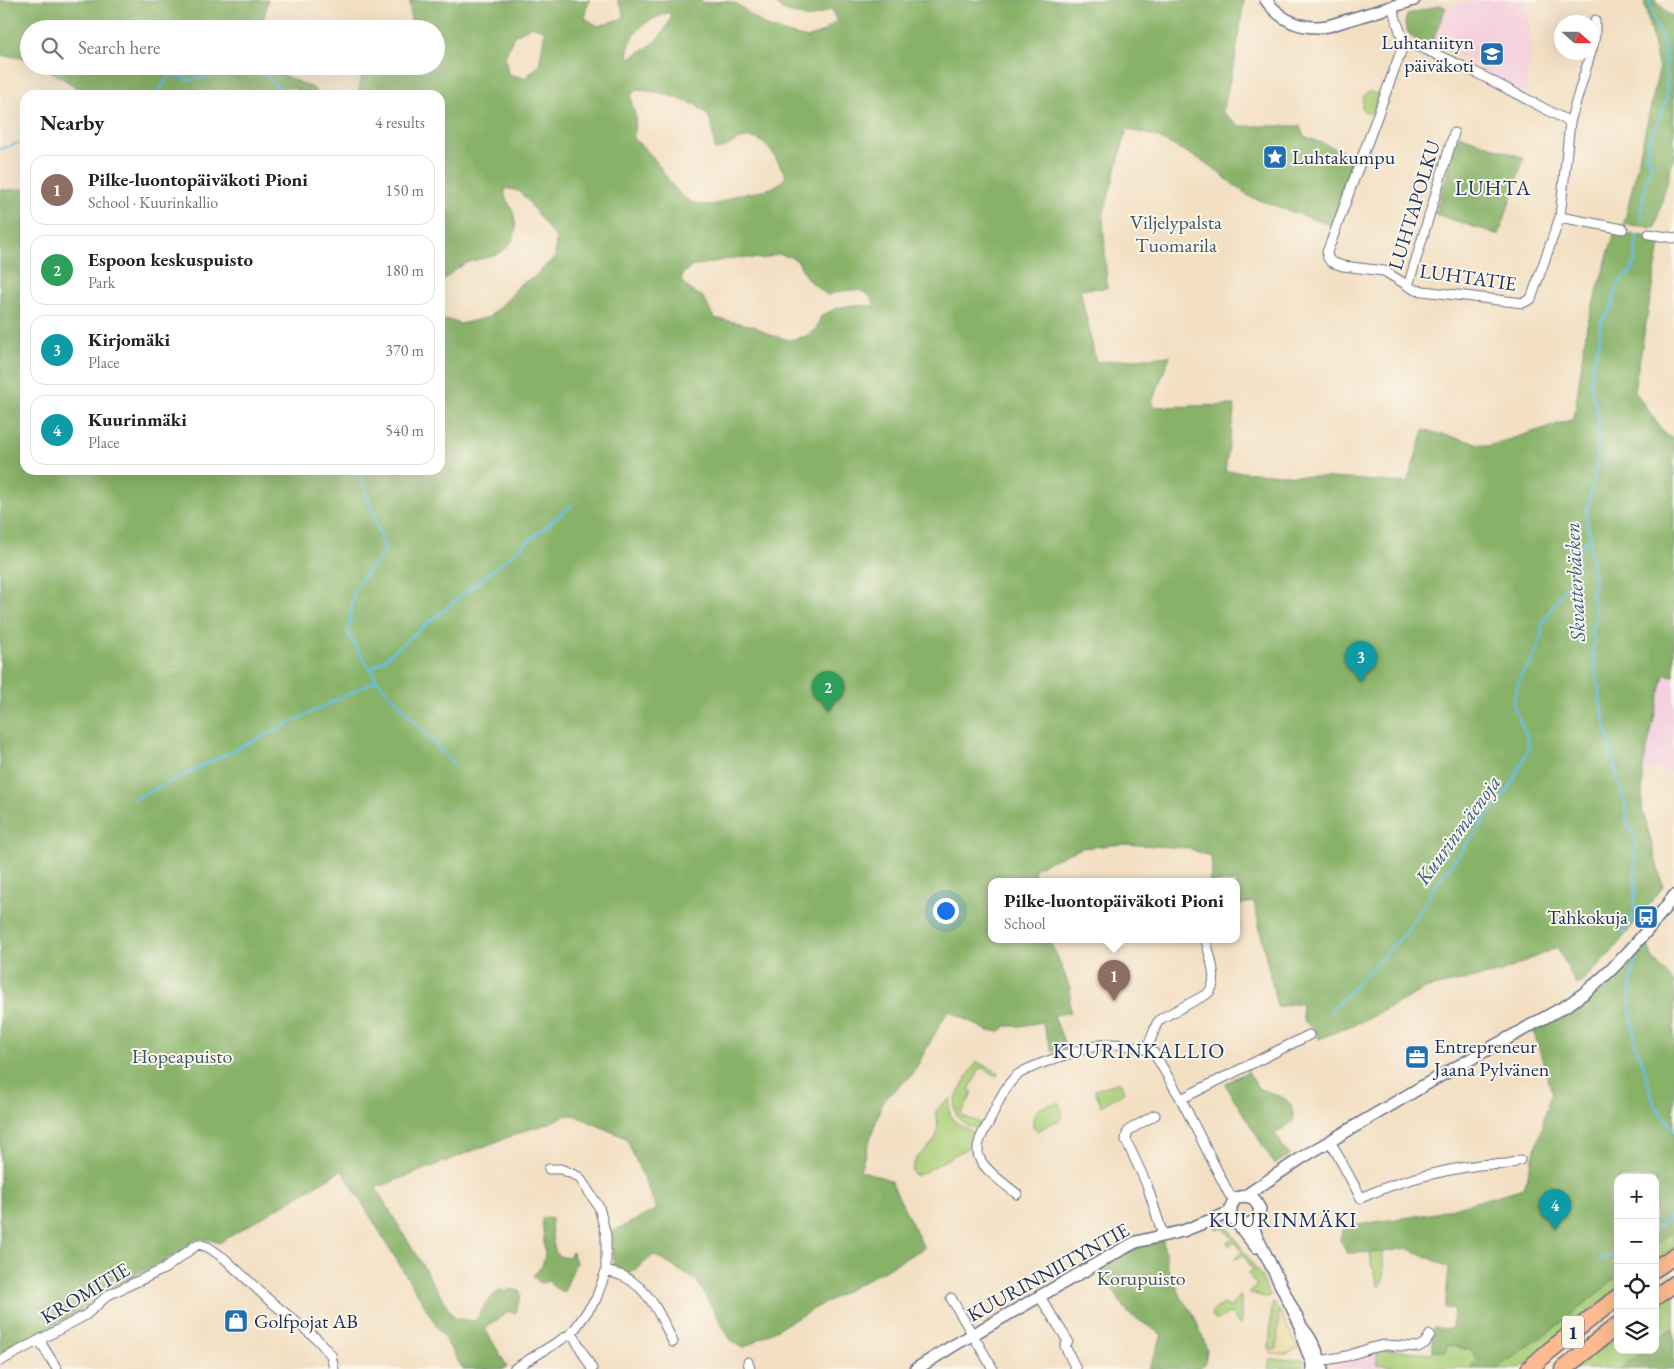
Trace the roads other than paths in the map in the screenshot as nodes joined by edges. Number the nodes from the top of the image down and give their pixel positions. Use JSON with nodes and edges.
{"nodes":[{"id":1,"x":1414,"y":0,"type":"edge"},
{"id":2,"x":1268,"y":2,"type":"edge"},
{"id":3,"x":1392,"y":7,"type":"junction"},
{"id":4,"x":1404,"y":44,"type":"junction"},
{"id":5,"x":1588,"y":60,"type":"edge"},
{"id":6,"x":1570,"y":122,"type":"junction"},
{"id":7,"x":1454,"y":134,"type":"dead end"},
{"id":8,"x":1560,"y":217,"type":"junction"},
{"id":9,"x":1623,"y":229,"type":"dead end"},
{"id":10,"x":1649,"y":234,"type":"dead end"},
{"id":11,"x":1674,"y":238,"type":"edge"},
{"id":12,"x":1408,"y":286,"type":"junction"},
{"id":13,"x":1674,"y":896,"type":"edge"},
{"id":14,"x":1207,"y":943,"type":"edge"},
{"id":15,"x":1309,"y":1035,"type":"dead end"},
{"id":16,"x":1148,"y":1049,"type":"junction"},
{"id":17,"x":1181,"y":1099,"type":"junction"},
{"id":18,"x":1155,"y":1115,"type":"dead end"},
{"id":19,"x":1330,"y":1141,"type":"junction"},
{"id":20,"x":1520,"y":1160,"type":"dead end"},
{"id":21,"x":549,"y":1169,"type":"dead end"},
{"id":22,"x":1284,"y":1169,"type":"junction"},
{"id":23,"x":1017,"y":1194,"type":"dead end"},
{"id":24,"x":1240,"y":1198,"type":"junction"},
{"id":25,"x":1258,"y":1203,"type":"junction"},
{"id":26,"x":1233,"y":1217,"type":"junction"},
{"id":27,"x":1254,"y":1222,"type":"junction"},
{"id":28,"x":1163,"y":1235,"type":"junction"},
{"id":29,"x":1674,"y":1256,"type":"edge"},
{"id":30,"x":1269,"y":1263,"type":"junction"},
{"id":31,"x":1659,"y":1266,"type":"edge"},
{"id":32,"x":606,"y":1271,"type":"junction"},
{"id":33,"x":1674,"y":1284,"type":"edge"},
{"id":34,"x":1659,"y":1294,"type":"edge"},
{"id":35,"x":1040,"y":1297,"type":"junction"},
{"id":36,"x":950,"y":1298,"type":"dead end"},
{"id":37,"x":1614,"y":1300,"type":"edge"},
{"id":38,"x":1614,"y":1328,"type":"edge"},
{"id":39,"x":572,"y":1333,"type":"junction"},
{"id":40,"x":1430,"y":1335,"type":"dead end"},
{"id":41,"x":972,"y":1336,"type":"junction"},
{"id":42,"x":39,"y":1340,"type":"junction"},
{"id":43,"x":673,"y":1342,"type":"dead end"},
{"id":44,"x":0,"y":1361,"type":"edge"},
{"id":45,"x":1317,"y":1365,"type":"edge"},
{"id":46,"x":57,"y":1369,"type":"edge"},
{"id":47,"x":334,"y":1369,"type":"edge"},
{"id":48,"x":514,"y":1369,"type":"edge"},
{"id":49,"x":592,"y":1369,"type":"edge"},
{"id":50,"x":916,"y":1369,"type":"edge"},
{"id":51,"x":993,"y":1369,"type":"edge"},
{"id":52,"x":1076,"y":1369,"type":"edge"},
{"id":53,"x":1529,"y":1369,"type":"edge"},
{"id":54,"x":1563,"y":1369,"type":"edge"}],
"edges":[{"from":1,"to":3,"type":"street"},
{"from":2,"to":3,"type":"street"},
{"from":3,"to":4,"type":"street"},
{"from":4,"to":6,"type":"street"},
{"from":4,"to":12,"type":"street","name":"LUHTATIE"},
{"from":5,"to":6,"type":"street","name":"LUHTATIE"},
{"from":6,"to":8,"type":"street","name":"LUHTATIE"},
{"from":7,"to":12,"type":"street","name":"LUHTAPOLKU"},
{"from":8,"to":9,"type":"street"},
{"from":8,"to":12,"type":"street","name":"LUHTATIE"},
{"from":10,"to":11,"type":"street"},
{"from":13,"to":19,"type":"street"},
{"from":14,"to":16,"type":"street"},
{"from":15,"to":17,"type":"street"},
{"from":16,"to":17,"type":"street"},
{"from":16,"to":23,"type":"street"},
{"from":17,"to":24,"type":"street"},
{"from":18,"to":28,"type":"street"},
{"from":19,"to":20,"type":"street"},
{"from":19,"to":22,"type":"street"},
{"from":21,"to":32,"type":"street"},
{"from":22,"to":24,"type":"street"},
{"from":22,"to":25,"type":"street"},
{"from":24,"to":25,"type":"street"},
{"from":24,"to":26,"type":"street"},
{"from":25,"to":27,"type":"street"},
{"from":26,"to":27,"type":"street"},
{"from":26,"to":28,"type":"street","name":"KUURINNIITYNTIE"},
{"from":26,"to":30,"type":"street"},
{"from":27,"to":30,"type":"street"},
{"from":28,"to":35,"type":"street","name":"KUURINNIITYNTIE"},
{"from":29,"to":31,"type":"highway"},
{"from":30,"to":45,"type":"street"},
{"from":32,"to":39,"type":"street"},
{"from":32,"to":43,"type":"street"},
{"from":33,"to":34,"type":"highway"},
{"from":35,"to":41,"type":"street","name":"KUURINNIITYNTIE"},
{"from":35,"to":52,"type":"street"},
{"from":36,"to":41,"type":"street"},
{"from":37,"to":53,"type":"highway","number":"1"},
{"from":38,"to":54,"type":"highway","number":"1"},
{"from":39,"to":48,"type":"street"},
{"from":39,"to":49,"type":"street"},
{"from":40,"to":45,"type":"street"},
{"from":41,"to":50,"type":"street","name":"KUURINNIITYNTIE"},
{"from":41,"to":51,"type":"street"},
{"from":42,"to":44,"type":"street","name":"KROMITIE"},
{"from":42,"to":46,"type":"street"},
{"from":42,"to":47,"type":"street","name":"KROMITIE"}]}
